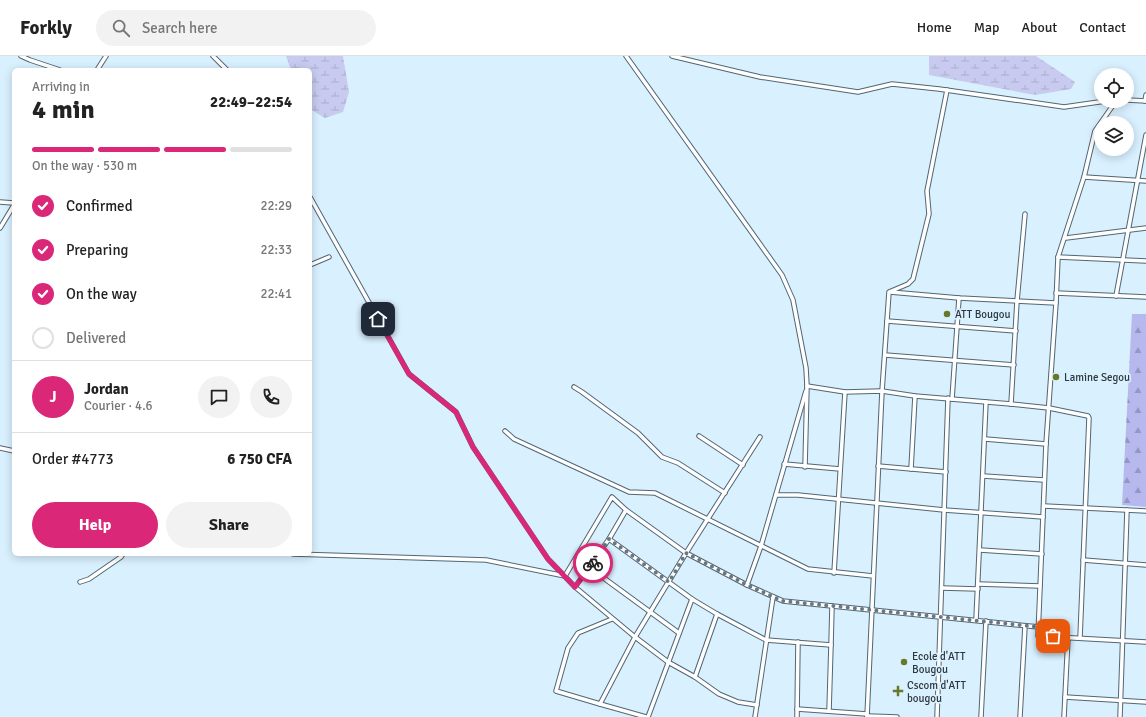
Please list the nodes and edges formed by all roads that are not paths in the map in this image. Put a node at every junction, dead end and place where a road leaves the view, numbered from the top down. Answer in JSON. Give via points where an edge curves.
{"nodes":[{"id":1,"x":22,"y":56,"type":"edge"},
{"id":2,"x":106,"y":56,"type":"edge"},
{"id":3,"x":213,"y":56,"type":"edge"},
{"id":4,"x":626,"y":56,"type":"edge"},
{"id":5,"x":672,"y":56,"type":"edge"},
{"id":6,"x":54,"y":68,"type":"edge"},
{"id":7,"x":98,"y":68,"type":"edge"},
{"id":8,"x":226,"y":68,"type":"edge"},
{"id":9,"x":947,"y":90,"type":"junction"},
{"id":10,"x":1146,"y":95,"type":"edge"},
{"id":11,"x":1134,"y":100,"type":"edge"},
{"id":12,"x":1146,"y":101,"type":"edge"},
{"id":13,"x":1094,"y":103,"type":"edge"},
{"id":14,"x":1111,"y":108,"type":"edge"},
{"id":15,"x":1146,"y":135,"type":"edge"},
{"id":16,"x":1084,"y":177,"type":"junction"},
{"id":17,"x":1138,"y":180,"type":"junction"},
{"id":18,"x":1146,"y":181,"type":"edge"},
{"id":19,"x":312,"y":201,"type":"edge"},
{"id":20,"x":0,"y":202,"type":"edge"},
{"id":21,"x":12,"y":204,"type":"edge"},
{"id":22,"x":12,"y":207,"type":"edge"},
{"id":23,"x":1025,"y":214,"type":"dead end"},
{"id":24,"x":0,"y":228,"type":"edge"},
{"id":25,"x":1146,"y":228,"type":"edge"},
{"id":26,"x":1128,"y":230,"type":"junction"},
{"id":27,"x":1066,"y":238,"type":"junction"},
{"id":28,"x":329,"y":257,"type":"dead end"},
{"id":29,"x":1058,"y":257,"type":"junction"},
{"id":30,"x":1123,"y":260,"type":"junction"},
{"id":31,"x":1146,"y":261,"type":"edge"},
{"id":32,"x":312,"y":264,"type":"edge"},
{"id":33,"x":889,"y":292,"type":"junction"},
{"id":34,"x":1056,"y":293,"type":"junction"},
{"id":35,"x":1116,"y":296,"type":"junction"},
{"id":36,"x":1146,"y":297,"type":"edge"},
{"id":37,"x":959,"y":298,"type":"junction"},
{"id":38,"x":1017,"y":301,"type":"junction"},
{"id":39,"x":1056,"y":303,"type":"junction"},
{"id":40,"x":887,"y":321,"type":"junction"},
{"id":41,"x":957,"y":326,"type":"junction"},
{"id":42,"x":1016,"y":332,"type":"junction"},
{"id":43,"x":885,"y":355,"type":"junction"},
{"id":44,"x":954,"y":362,"type":"junction"},
{"id":45,"x":1014,"y":365,"type":"junction"},
{"id":46,"x":807,"y":386,"type":"junction"},
{"id":47,"x":574,"y":387,"type":"dead end"},
{"id":48,"x":882,"y":391,"type":"junction"},
{"id":49,"x":845,"y":392,"type":"junction"},
{"id":50,"x":915,"y":396,"type":"junction"},
{"id":51,"x":950,"y":398,"type":"junction"},
{"id":52,"x":986,"y":402,"type":"junction"},
{"id":53,"x":1011,"y":404,"type":"junction"},
{"id":54,"x":1049,"y":408,"type":"junction"},
{"id":55,"x":505,"y":431,"type":"dead end"},
{"id":56,"x":699,"y":436,"type":"dead end"},
{"id":57,"x":760,"y":437,"type":"dead end"},
{"id":58,"x":985,"y":439,"type":"junction"},
{"id":59,"x":1046,"y":444,"type":"junction"},
{"id":60,"x":0,"y":448,"type":"edge"},
{"id":61,"x":12,"y":451,"type":"edge"},
{"id":62,"x":784,"y":464,"type":"junction"},
{"id":63,"x":743,"y":465,"type":"junction"},
{"id":64,"x":878,"y":466,"type":"junction"},
{"id":65,"x":805,"y":467,"type":"junction"},
{"id":66,"x":840,"y":469,"type":"junction"},
{"id":67,"x":911,"y":469,"type":"junction"},
{"id":68,"x":946,"y":472,"type":"junction"},
{"id":69,"x":983,"y":476,"type":"junction"},
{"id":70,"x":1044,"y":480,"type":"junction"},
{"id":71,"x":725,"y":493,"type":"junction"},
{"id":72,"x":776,"y":495,"type":"junction"},
{"id":73,"x":839,"y":499,"type":"junction"},
{"id":74,"x":876,"y":503,"type":"junction"},
{"id":75,"x":1044,"y":506,"type":"junction"},
{"id":76,"x":1086,"y":508,"type":"junction"},
{"id":77,"x":626,"y":510,"type":"junction"},
{"id":78,"x":944,"y":510,"type":"junction"},
{"id":79,"x":1128,"y":510,"type":"junction"},
{"id":80,"x":1146,"y":511,"type":"edge"},
{"id":81,"x":981,"y":513,"type":"junction"},
{"id":82,"x":1043,"y":517,"type":"junction"},
{"id":83,"x":708,"y":519,"type":"junction"},
{"id":84,"x":609,"y":539,"type":"junction"},
{"id":85,"x":761,"y":546,"type":"junction"},
{"id":86,"x":980,"y":550,"type":"junction"},
{"id":87,"x":686,"y":553,"type":"junction"},
{"id":88,"x":1042,"y":554,"type":"junction"},
{"id":89,"x":312,"y":555,"type":"edge"},
{"id":90,"x":122,"y":556,"type":"edge"},
{"id":91,"x":1083,"y":560,"type":"junction"},
{"id":92,"x":1126,"y":563,"type":"junction"},
{"id":93,"x":1146,"y":565,"type":"edge"},
{"id":94,"x":590,"y":568,"type":"junction"},
{"id":95,"x":834,"y":573,"type":"junction"},
{"id":96,"x":565,"y":576,"type":"junction"},
{"id":97,"x":873,"y":576,"type":"junction"},
{"id":98,"x":80,"y":582,"type":"dead end"},
{"id":99,"x":669,"y":582,"type":"junction"},
{"id":100,"x":978,"y":584,"type":"junction"},
{"id":101,"x":747,"y":585,"type":"junction"},
{"id":102,"x":1040,"y":586,"type":"junction"},
{"id":103,"x":575,"y":587,"type":"junction"},
{"id":104,"x":942,"y":588,"type":"junction"},
{"id":105,"x":978,"y":590,"type":"junction"},
{"id":106,"x":773,"y":597,"type":"junction"},
{"id":107,"x":692,"y":599,"type":"junction"},
{"id":108,"x":832,"y":606,"type":"junction"},
{"id":109,"x":872,"y":610,"type":"junction"},
{"id":110,"x":650,"y":613,"type":"junction"},
{"id":111,"x":718,"y":614,"type":"junction"},
{"id":112,"x":941,"y":616,"type":"junction"},
{"id":113,"x":612,"y":619,"type":"junction"},
{"id":114,"x":976,"y":620,"type":"junction"},
{"id":115,"x":986,"y":621,"type":"junction"},
{"id":116,"x":1025,"y":626,"type":"junction"},
{"id":117,"x":1039,"y":627,"type":"junction"},
{"id":118,"x":680,"y":633,"type":"junction"},
{"id":119,"x":634,"y":637,"type":"junction"},
{"id":120,"x":1068,"y":637,"type":"junction"},
{"id":121,"x":1080,"y":638,"type":"junction"},
{"id":122,"x":766,"y":640,"type":"junction"},
{"id":123,"x":1123,"y":641,"type":"junction"},
{"id":124,"x":798,"y":642,"type":"junction"},
{"id":125,"x":1146,"y":642,"type":"edge"},
{"id":126,"x":831,"y":645,"type":"junction"},
{"id":127,"x":668,"y":662,"type":"junction"},
{"id":128,"x":695,"y":677,"type":"junction"},
{"id":129,"x":1065,"y":697,"type":"junction"},
{"id":130,"x":1121,"y":700,"type":"junction"},
{"id":131,"x":1146,"y":702,"type":"edge"},
{"id":132,"x":600,"y":704,"type":"junction"},
{"id":133,"x":757,"y":705,"type":"junction"},
{"id":134,"x":797,"y":709,"type":"junction"},
{"id":135,"x":829,"y":711,"type":"junction"},
{"id":136,"x":867,"y":716,"type":"edge"},
{"id":137,"x":647,"y":717,"type":"edge"},
{"id":138,"x":755,"y":717,"type":"edge"},
{"id":139,"x":797,"y":717,"type":"edge"},
{"id":140,"x":897,"y":717,"type":"edge"},
{"id":141,"x":937,"y":717,"type":"edge"},
{"id":142,"x":981,"y":717,"type":"edge"},
{"id":143,"x":1020,"y":717,"type":"edge"},
{"id":144,"x":1064,"y":717,"type":"edge"},
{"id":145,"x":1120,"y":717,"type":"edge"}],
"edges":[{"from":1,"to":6,"type":"street"},
{"from":2,"to":7,"type":"street"},
{"from":3,"to":8,"type":"street"},
{"from":4,"to":46,"type":"street","via":[[782,275],[793,300],[803,348]]},
{"from":5,"to":9,"type":"street","via":[[760,78],[858,92],[892,84]]},
{"from":9,"to":13,"type":"street","via":[[1064,107]]},
{"from":9,"to":33,"type":"street","via":[[926,191],[929,214],[913,279],[908,284]]},
{"from":10,"to":12,"type":"street"},
{"from":11,"to":12,"type":"street"},
{"from":14,"to":16,"type":"street","via":[[1095,130]]},
{"from":15,"to":17,"type":"street"},
{"from":16,"to":17,"type":"street"},
{"from":16,"to":27,"type":"street"},
{"from":17,"to":18,"type":"street"},
{"from":17,"to":26,"type":"street"},
{"from":19,"to":96,"type":"street","via":[[409,374],[456,412],[478,453],[548,559]]},
{"from":20,"to":21,"type":"street"},
{"from":22,"to":24,"type":"street"},
{"from":23,"to":38,"type":"street"},
{"from":25,"to":26,"type":"street"},
{"from":26,"to":27,"type":"street"},
{"from":26,"to":30,"type":"street"},
{"from":27,"to":29,"type":"street"},
{"from":28,"to":32,"type":"street"},
{"from":29,"to":30,"type":"street"},
{"from":29,"to":34,"type":"street"},
{"from":30,"to":31,"type":"street"},
{"from":30,"to":35,"type":"street"},
{"from":33,"to":37,"type":"street"},
{"from":33,"to":40,"type":"street"},
{"from":34,"to":35,"type":"street"},
{"from":34,"to":39,"type":"street"},
{"from":35,"to":36,"type":"street"},
{"from":37,"to":38,"type":"street"},
{"from":37,"to":41,"type":"street"},
{"from":38,"to":39,"type":"street"},
{"from":38,"to":42,"type":"street"},
{"from":39,"to":54,"type":"street"},
{"from":40,"to":41,"type":"street"},
{"from":40,"to":43,"type":"street"},
{"from":41,"to":42,"type":"street"},
{"from":41,"to":44,"type":"street"},
{"from":42,"to":45,"type":"street"},
{"from":43,"to":44,"type":"street"},
{"from":43,"to":48,"type":"street"},
{"from":44,"to":45,"type":"street"},
{"from":44,"to":51,"type":"street"},
{"from":45,"to":53,"type":"street"},
{"from":46,"to":49,"type":"street"},
{"from":46,"to":62,"type":"street"},
{"from":46,"to":65,"type":"street"},
{"from":47,"to":71,"type":"street","via":[[638,433],[662,457],[678,463]]},
{"from":48,"to":49,"type":"street"},
{"from":48,"to":50,"type":"street"},
{"from":48,"to":64,"type":"street"},
{"from":49,"to":66,"type":"street"},
{"from":50,"to":51,"type":"street"},
{"from":50,"to":67,"type":"street"},
{"from":51,"to":52,"type":"street"},
{"from":51,"to":68,"type":"street"},
{"from":52,"to":53,"type":"street"},
{"from":52,"to":58,"type":"street"},
{"from":53,"to":54,"type":"street"},
{"from":54,"to":59,"type":"street"},
{"from":54,"to":76,"type":"street","via":[[1086,415],[1089,418]]},
{"from":55,"to":83,"type":"street","via":[[514,439],[609,484],[629,492],[655,493]]},
{"from":56,"to":63,"type":"street"},
{"from":57,"to":63,"type":"street"},
{"from":58,"to":59,"type":"street"},
{"from":58,"to":69,"type":"street"},
{"from":59,"to":70,"type":"street"},
{"from":60,"to":61,"type":"street"},
{"from":62,"to":65,"type":"street"},
{"from":62,"to":72,"type":"street"},
{"from":63,"to":71,"type":"street"},
{"from":64,"to":67,"type":"street"},
{"from":64,"to":74,"type":"street"},
{"from":65,"to":66,"type":"street"},
{"from":66,"to":73,"type":"street"},
{"from":67,"to":68,"type":"street"},
{"from":68,"to":78,"type":"street"},
{"from":69,"to":70,"type":"street"},
{"from":69,"to":81,"type":"street"},
{"from":70,"to":75,"type":"street"},
{"from":71,"to":83,"type":"street"},
{"from":72,"to":73,"type":"street"},
{"from":72,"to":85,"type":"street"},
{"from":73,"to":74,"type":"street"},
{"from":73,"to":95,"type":"street"},
{"from":74,"to":78,"type":"street"},
{"from":74,"to":97,"type":"street"},
{"from":75,"to":76,"type":"street"},
{"from":75,"to":82,"type":"street"},
{"from":76,"to":79,"type":"street"},
{"from":76,"to":91,"type":"street"},
{"from":77,"to":84,"type":"street"},
{"from":77,"to":87,"type":"street"},
{"from":77,"to":96,"type":"street","via":[[612,497]]},
{"from":78,"to":81,"type":"street"},
{"from":78,"to":104,"type":"street"},
{"from":79,"to":80,"type":"street"},
{"from":79,"to":92,"type":"street"},
{"from":81,"to":82,"type":"street"},
{"from":81,"to":86,"type":"street"},
{"from":82,"to":88,"type":"street"},
{"from":83,"to":85,"type":"street"},
{"from":83,"to":87,"type":"street"},
{"from":84,"to":94,"type":"street"},
{"from":84,"to":99,"type":"street"},
{"from":85,"to":95,"type":"street","via":[[808,569]]},
{"from":85,"to":101,"type":"street"},
{"from":86,"to":88,"type":"street"},
{"from":86,"to":100,"type":"street"},
{"from":87,"to":99,"type":"street"},
{"from":87,"to":101,"type":"street"},
{"from":88,"to":102,"type":"street"},
{"from":89,"to":96,"type":"street","via":[[486,560]]},
{"from":90,"to":98,"type":"street","via":[[89,579]]},
{"from":91,"to":92,"type":"street"},
{"from":91,"to":121,"type":"street"},
{"from":92,"to":93,"type":"street"},
{"from":92,"to":123,"type":"street"},
{"from":94,"to":103,"type":"street"},
{"from":94,"to":110,"type":"street"},
{"from":95,"to":97,"type":"street"},
{"from":96,"to":103,"type":"street"},
{"from":97,"to":109,"type":"street"},
{"from":99,"to":107,"type":"street"},
{"from":99,"to":110,"type":"street"},
{"from":100,"to":102,"type":"street"},
{"from":100,"to":105,"type":"street"},
{"from":101,"to":106,"type":"street"},
{"from":102,"to":117,"type":"street"},
{"from":103,"to":113,"type":"street"},
{"from":104,"to":105,"type":"street"},
{"from":104,"to":112,"type":"street"},
{"from":105,"to":114,"type":"street"},
{"from":106,"to":108,"type":"street","via":[[783,601]]},
{"from":106,"to":122,"type":"street"},
{"from":107,"to":111,"type":"street"},
{"from":107,"to":118,"type":"street"},
{"from":108,"to":109,"type":"street"},
{"from":108,"to":126,"type":"street"},
{"from":109,"to":112,"type":"street"},
{"from":109,"to":136,"type":"street"},
{"from":110,"to":118,"type":"street"},
{"from":110,"to":119,"type":"street"},
{"from":111,"to":122,"type":"street"},
{"from":111,"to":128,"type":"street"},
{"from":112,"to":114,"type":"street"},
{"from":112,"to":141,"type":"street"},
{"from":113,"to":119,"type":"street"},
{"from":113,"to":132,"type":"street","via":[[578,633],[568,648],[556,691]]},
{"from":114,"to":115,"type":"street"},
{"from":115,"to":116,"type":"street"},
{"from":115,"to":142,"type":"street"},
{"from":116,"to":117,"type":"street"},
{"from":116,"to":143,"type":"street"},
{"from":117,"to":120,"type":"street","via":[[1038,636]]},
{"from":118,"to":127,"type":"street"},
{"from":119,"to":127,"type":"street"},
{"from":119,"to":132,"type":"street"},
{"from":120,"to":121,"type":"street"},
{"from":120,"to":129,"type":"street"},
{"from":121,"to":123,"type":"street"},
{"from":122,"to":124,"type":"street"},
{"from":122,"to":133,"type":"street"},
{"from":123,"to":125,"type":"street"},
{"from":123,"to":130,"type":"street"},
{"from":124,"to":126,"type":"street"},
{"from":124,"to":134,"type":"street"},
{"from":126,"to":135,"type":"street"},
{"from":127,"to":128,"type":"street"},
{"from":127,"to":137,"type":"street"},
{"from":128,"to":133,"type":"street","via":[[719,694],[738,702]]},
{"from":129,"to":130,"type":"street"},
{"from":129,"to":144,"type":"street"},
{"from":130,"to":131,"type":"street"},
{"from":130,"to":145,"type":"street"},
{"from":132,"to":137,"type":"street"},
{"from":133,"to":138,"type":"street"},
{"from":134,"to":135,"type":"street"},
{"from":134,"to":139,"type":"street"},
{"from":135,"to":136,"type":"street"},
{"from":136,"to":140,"type":"street"}]}
